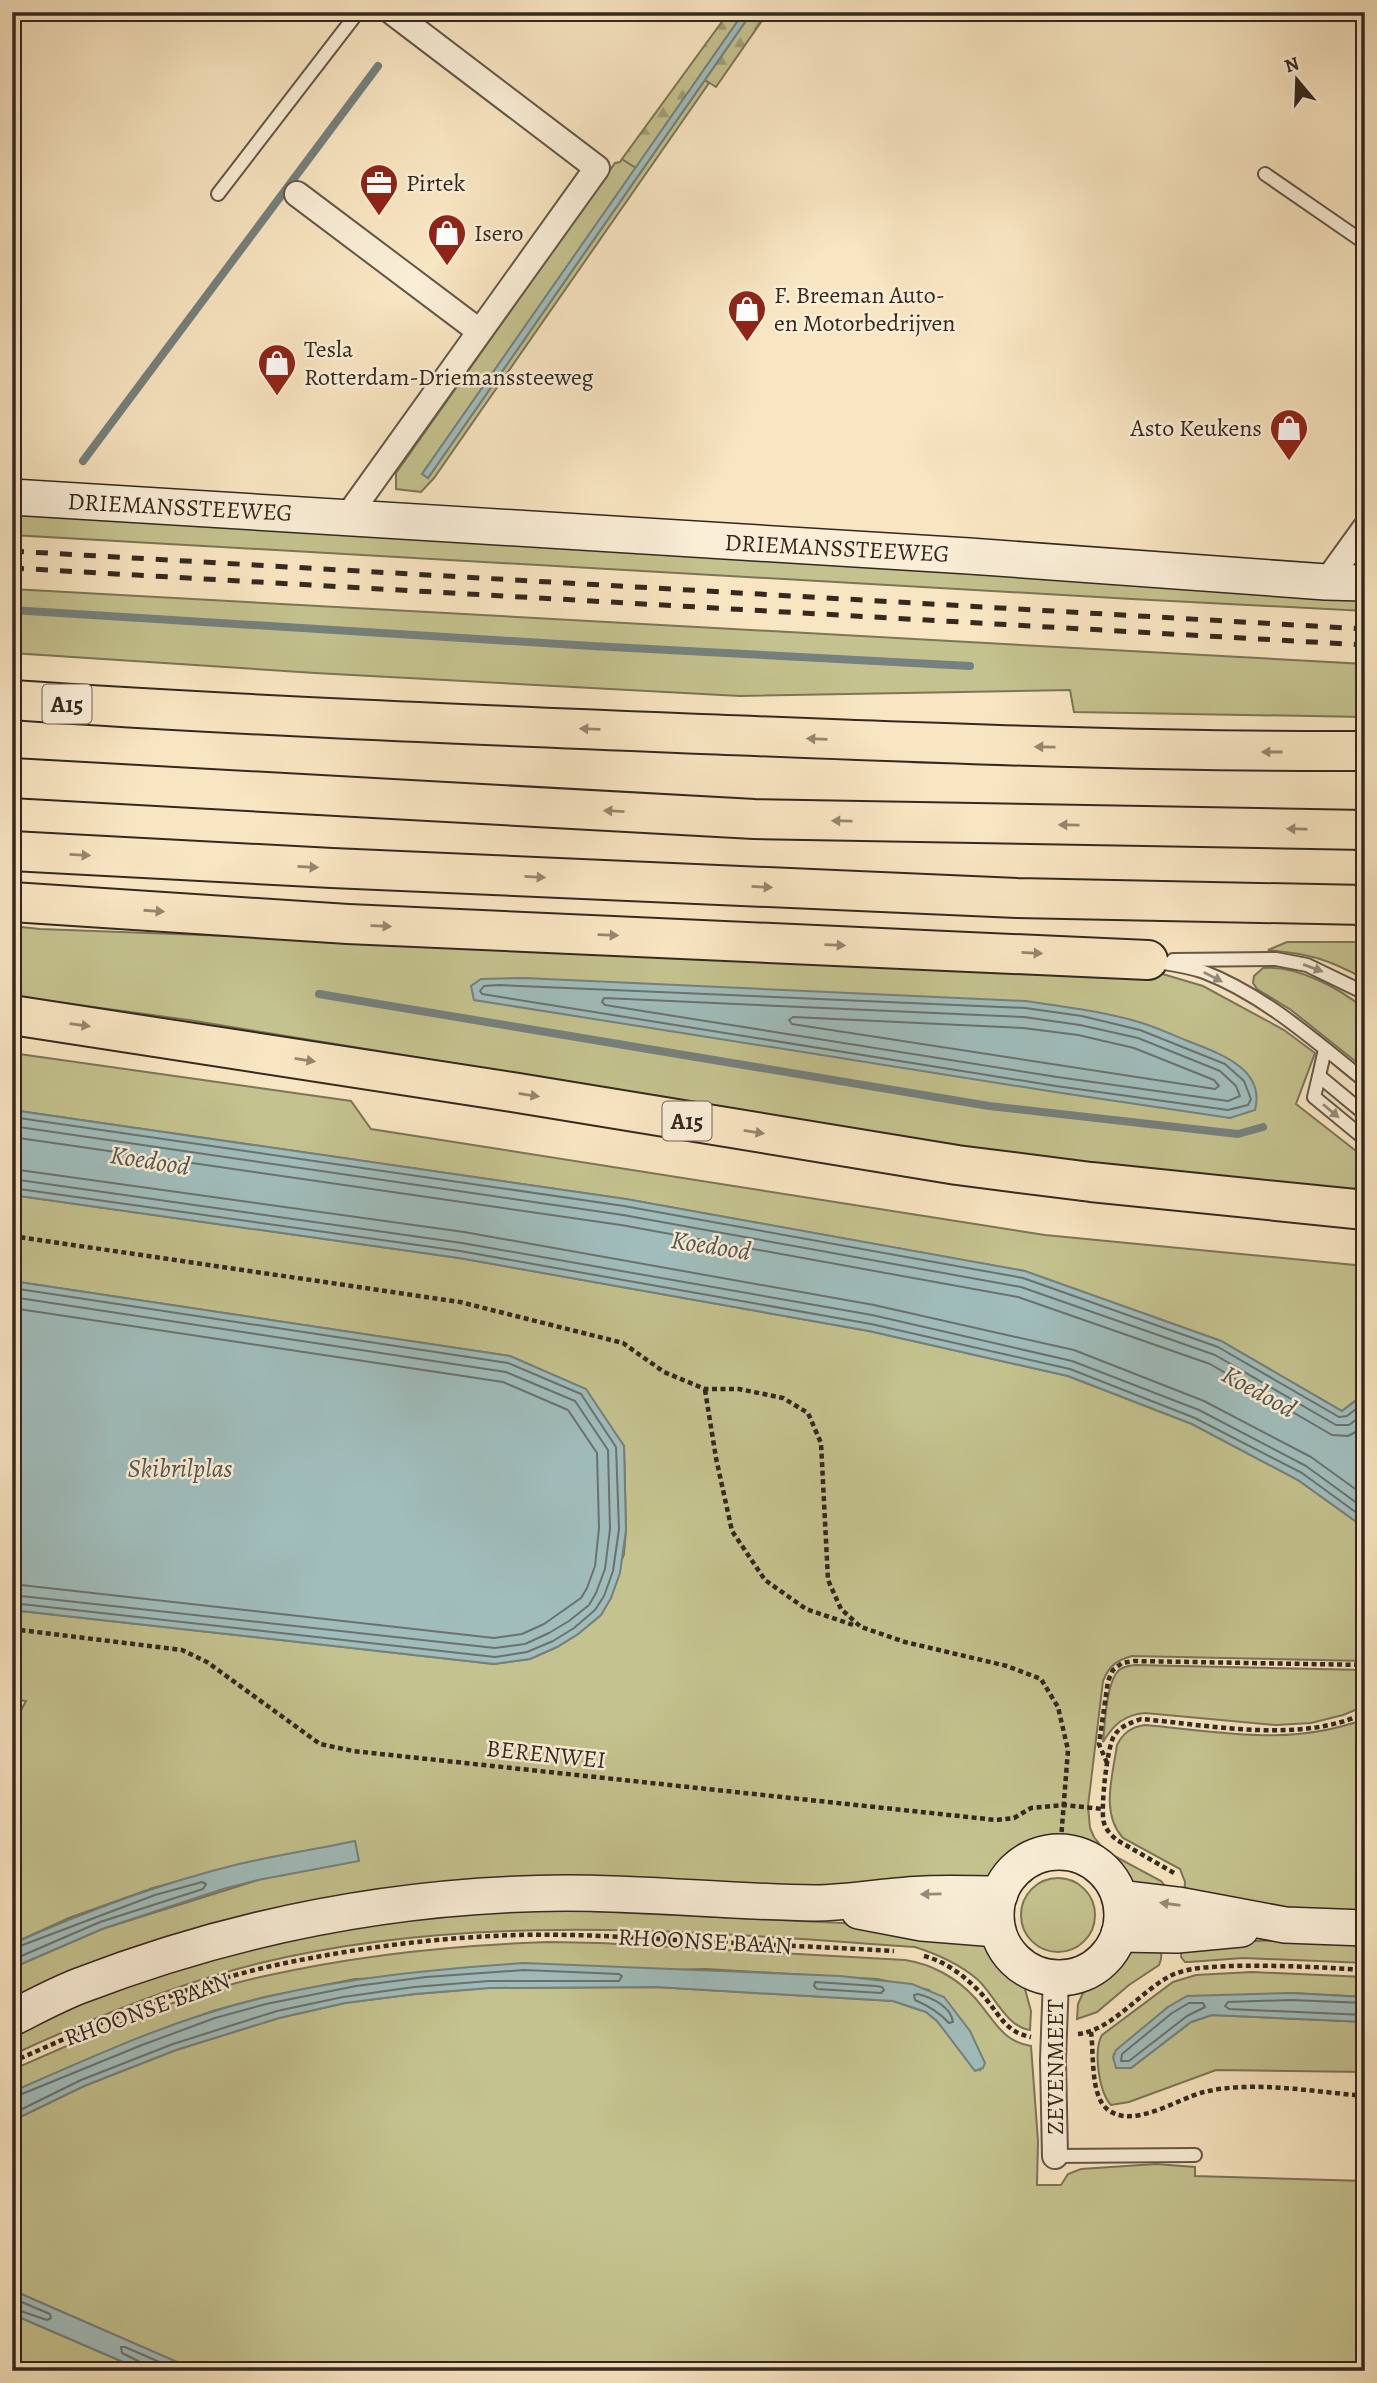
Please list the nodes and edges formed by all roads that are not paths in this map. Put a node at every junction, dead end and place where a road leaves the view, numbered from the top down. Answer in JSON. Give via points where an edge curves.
{"nodes":[{"id":1,"x":358,"y":12,"type":"edge"},
{"id":2,"x":392,"y":12,"type":"edge"},
{"id":3,"x":1265,"y":174,"type":"dead end"},
{"id":4,"x":218,"y":194,"type":"dead end"},
{"id":5,"x":297,"y":194,"type":"dead end"},
{"id":6,"x":1365,"y":243,"type":"edge"},
{"id":7,"x":479,"y":331,"type":"junction"},
{"id":8,"x":12,"y":497,"type":"edge"},
{"id":9,"x":347,"y":517,"type":"junction"},
{"id":10,"x":1365,"y":527,"type":"edge"},
{"id":11,"x":1326,"y":582,"type":"junction"},
{"id":12,"x":1365,"y":583,"type":"edge"},
{"id":13,"x":12,"y":700,"type":"edge"},
{"id":14,"x":1365,"y":751,"type":"edge"},
{"id":15,"x":12,"y":779,"type":"edge"},
{"id":16,"x":1365,"y":830,"type":"edge"},
{"id":17,"x":12,"y":851,"type":"edge"},
{"id":18,"x":12,"y":902,"type":"edge"},
{"id":19,"x":1365,"y":905,"type":"edge"},
{"id":20,"x":1148,"y":960,"type":"junction"},
{"id":21,"x":1364,"y":993,"type":"edge"},
{"id":22,"x":12,"y":1015,"type":"edge"},
{"id":23,"x":1325,"y":1049,"type":"junction"},
{"id":24,"x":1319,"y":1076,"type":"junction"},
{"id":25,"x":1365,"y":1081,"type":"edge"},
{"id":26,"x":1365,"y":1114,"type":"edge"},
{"id":27,"x":1365,"y":1139,"type":"edge"},
{"id":28,"x":1365,"y":1210,"type":"edge"},
{"id":29,"x":1000,"y":1894,"type":"junction"},
{"id":30,"x":1119,"y":1898,"type":"junction"},
{"id":31,"x":817,"y":1903,"type":"junction"},
{"id":32,"x":1285,"y":1925,"type":"junction"},
{"id":33,"x":1365,"y":1928,"type":"edge"},
{"id":34,"x":997,"y":1929,"type":"junction"},
{"id":35,"x":1119,"y":1934,"type":"junction"},
{"id":36,"x":1056,"y":1978,"type":"junction"},
{"id":37,"x":12,"y":2018,"type":"edge"},
{"id":38,"x":1195,"y":2155,"type":"dead end"},
{"id":39,"x":1055,"y":2156,"type":"joint"}],
"edges":[{"from":1,"to":4,"type":"lane"},
{"from":2,"to":7,"type":"street","via":[[597,168]]},
{"from":3,"to":6,"type":"lane"},
{"from":5,"to":7,"type":"street"},
{"from":7,"to":9,"type":"street"},
{"from":8,"to":9,"type":"main road","name":"DRIEMANSSTEEWEG"},
{"from":9,"to":11,"type":"main road","name":"DRIEMANSSTEEWEG"},
{"from":10,"to":11,"type":"street"},
{"from":11,"to":12,"type":"main road","name":"DRIEMANSSTEEWEG"},
{"from":14,"to":13,"type":"highway","number":"A15","one_way":true,"via":[[1012,747]]},
{"from":16,"to":15,"type":"highway","one_way":true,"via":[[754,819]]},
{"from":17,"to":19,"type":"highway","one_way":true,"via":[[1003,898]]},
{"from":18,"to":20,"type":"highway","one_way":true,"via":[[348,924]]},
{"from":20,"to":21,"type":"lane","one_way":true,"via":[[1276,959],[1307,965]]},
{"from":20,"to":23,"type":"lane","one_way":true,"via":[[1203,971],[1250,995]]},
{"from":22,"to":28,"type":"highway","number":"A15","one_way":true,"via":[[957,1165]]},
{"from":23,"to":24,"type":"lane"},
{"from":23,"to":25,"type":"lane"},
{"from":24,"to":26,"type":"lane"},
{"from":24,"to":27,"type":"lane","one_way":true,"via":[[1314,1097]]},
{"from":29,"to":30,"type":"main road","via":[[1023,1863],[1060,1852],[1097,1865]]},
{"from":29,"to":31,"type":"main road","name":"RHOONSE BAAN","one_way":true,"via":[[925,1894]]},
{"from":29,"to":34,"type":"main road"},
{"from":32,"to":30,"type":"main road","one_way":true},
{"from":30,"to":35,"type":"main road"},
{"from":31,"to":34,"type":"main road","name":"RHOONSE BAAN","via":[[922,1923]]},
{"from":31,"to":37,"type":"main road","name":"RHOONSE BAAN","via":[[568,1894],[405,1902],[260,1928],[187,1948],[77,1987]]},
{"from":32,"to":33,"type":"main road"},
{"from":32,"to":35,"type":"main road","via":[[1177,1935]]},
{"from":34,"to":36,"type":"main road","via":[[1018,1963]]},
{"from":35,"to":36,"type":"main road","via":[[1095,1967]]},
{"from":36,"to":39,"type":"street","name":"ZEVENMEET"},
{"from":38,"to":39,"type":"lane"}]}
